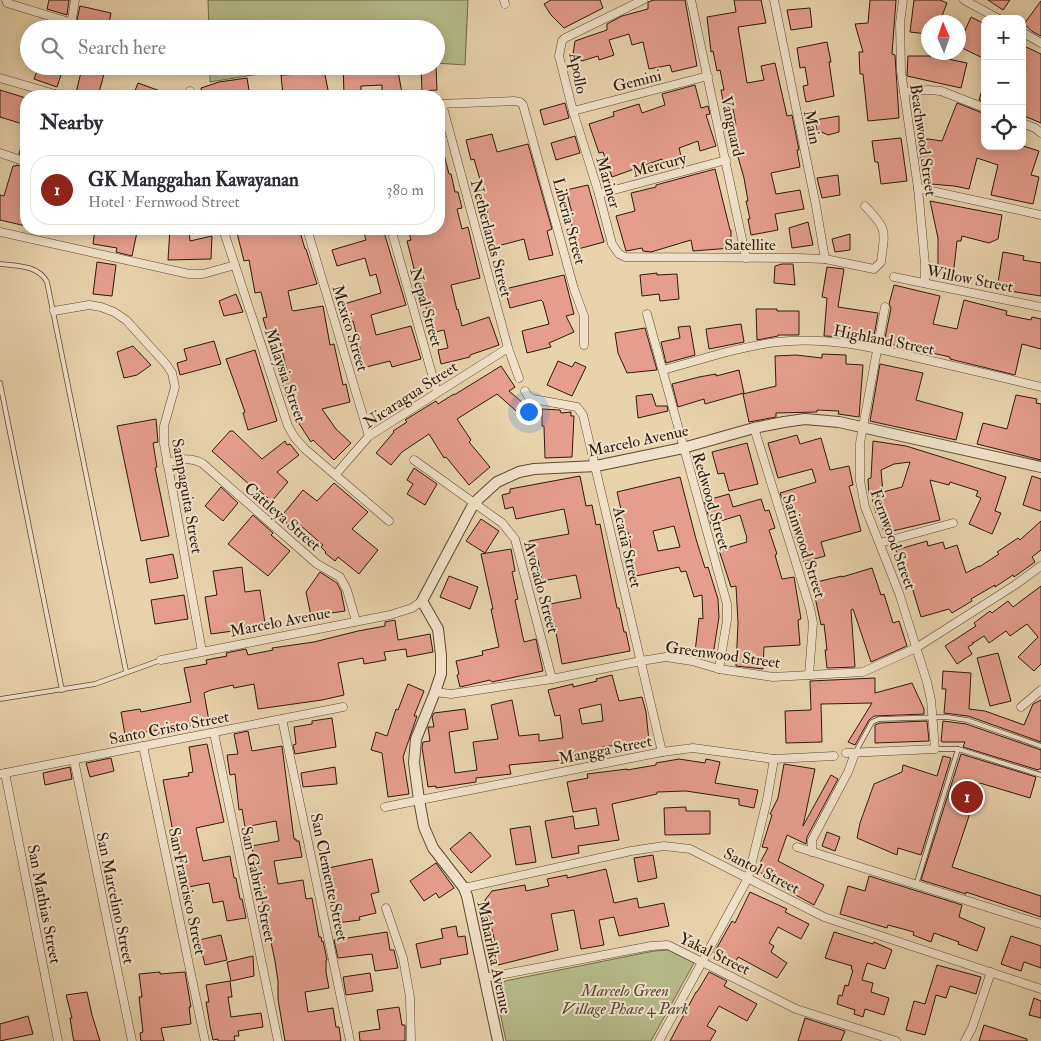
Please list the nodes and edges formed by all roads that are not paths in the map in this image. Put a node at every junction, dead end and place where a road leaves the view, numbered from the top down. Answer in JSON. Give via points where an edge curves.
{"nodes":[{"id":1,"x":6,"y":0,"type":"edge"},
{"id":2,"x":75,"y":0,"type":"edge"},
{"id":3,"x":643,"y":0,"type":"edge"},
{"id":4,"x":691,"y":0,"type":"edge"},
{"id":5,"x":774,"y":0,"type":"edge"},
{"id":6,"x":903,"y":0,"type":"edge"},
{"id":7,"x":964,"y":0,"type":"edge"},
{"id":8,"x":992,"y":15,"type":"edge"},
{"id":9,"x":62,"y":20,"type":"edge"},
{"id":10,"x":71,"y":20,"type":"edge"},
{"id":11,"x":1026,"y":34,"type":"edge"},
{"id":12,"x":1041,"y":43,"type":"edge"},
{"id":13,"x":708,"y":76,"type":"junction"},
{"id":14,"x":0,"y":78,"type":"edge"},
{"id":15,"x":41,"y":90,"type":"edge"},
{"id":16,"x":904,"y":92,"type":"junction"},
{"id":17,"x":445,"y":104,"type":"edge"},
{"id":18,"x":981,"y":106,"type":"edge"},
{"id":19,"x":573,"y":111,"type":"junction"},
{"id":20,"x":445,"y":122,"type":"edge"},
{"id":21,"x":1026,"y":125,"type":"edge"},
{"id":22,"x":1041,"y":133,"type":"edge"},
{"id":23,"x":0,"y":153,"type":"edge"},
{"id":24,"x":20,"y":160,"type":"edge"},
{"id":25,"x":726,"y":160,"type":"junction"},
{"id":26,"x":918,"y":188,"type":"junction"},
{"id":27,"x":599,"y":194,"type":"junction"},
{"id":28,"x":865,"y":206,"type":"dead end"},
{"id":29,"x":1041,"y":215,"type":"edge"},
{"id":30,"x":0,"y":232,"type":"edge"},
{"id":31,"x":225,"y":235,"type":"edge"},
{"id":32,"x":309,"y":235,"type":"edge"},
{"id":33,"x":394,"y":235,"type":"edge"},
{"id":34,"x":625,"y":257,"type":"joint"},
{"id":35,"x":746,"y":258,"type":"junction"},
{"id":36,"x":825,"y":259,"type":"junction"},
{"id":37,"x":0,"y":264,"type":"edge"},
{"id":38,"x":235,"y":265,"type":"junction"},
{"id":39,"x":894,"y":277,"type":"dead end"},
{"id":40,"x":925,"y":283,"type":"junction"},
{"id":41,"x":885,"y":307,"type":"dead end"},
{"id":42,"x":1041,"y":307,"type":"edge"},
{"id":43,"x":54,"y":311,"type":"junction"},
{"id":44,"x":646,"y":314,"type":"dead end"},
{"id":45,"x":584,"y":345,"type":"dead end"},
{"id":46,"x":508,"y":348,"type":"junction"},
{"id":47,"x":878,"y":349,"type":"junction"},
{"id":48,"x":663,"y":370,"type":"junction"},
{"id":49,"x":519,"y":378,"type":"dead end"},
{"id":50,"x":0,"y":383,"type":"edge"},
{"id":51,"x":1041,"y":387,"type":"edge"},
{"id":52,"x":525,"y":390,"type":"dead end"},
{"id":53,"x":437,"y":392,"type":"junction"},
{"id":54,"x":863,"y":427,"type":"junction"},
{"id":55,"x":754,"y":428,"type":"junction"},
{"id":56,"x":369,"y":436,"type":"junction"},
{"id":57,"x":682,"y":448,"type":"junction"},
{"id":58,"x":414,"y":460,"type":"dead end"},
{"id":59,"x":167,"y":463,"type":"junction"},
{"id":60,"x":596,"y":466,"type":"junction"},
{"id":61,"x":1041,"y":467,"type":"edge"},
{"id":62,"x":336,"y":474,"type":"junction"},
{"id":63,"x":474,"y":502,"type":"junction"},
{"id":64,"x":390,"y":521,"type":"dead end"},
{"id":65,"x":953,"y":523,"type":"dead end"},
{"id":66,"x":880,"y":543,"type":"junction"},
{"id":67,"x":1041,"y":566,"type":"edge"},
{"id":68,"x":422,"y":602,"type":"junction"},
{"id":69,"x":356,"y":621,"type":"junction"},
{"id":70,"x":916,"y":648,"type":"junction"},
{"id":71,"x":202,"y":651,"type":"junction"},
{"id":72,"x":161,"y":660,"type":"joint"},
{"id":73,"x":641,"y":661,"type":"junction"},
{"id":74,"x":719,"y":669,"type":"junction"},
{"id":75,"x":126,"y":671,"type":"junction"},
{"id":76,"x":809,"y":674,"type":"junction"},
{"id":77,"x":552,"y":679,"type":"junction"},
{"id":78,"x":62,"y":690,"type":"junction"},
{"id":79,"x":1041,"y":690,"type":"edge"},
{"id":80,"x":435,"y":692,"type":"junction"},
{"id":81,"x":0,"y":699,"type":"edge"},
{"id":82,"x":343,"y":707,"type":"dead end"},
{"id":83,"x":1021,"y":707,"type":"dead end"},
{"id":84,"x":932,"y":717,"type":"junction"},
{"id":85,"x":282,"y":719,"type":"junction"},
{"id":86,"x":214,"y":733,"type":"junction"},
{"id":87,"x":143,"y":746,"type":"junction"},
{"id":88,"x":1041,"y":746,"type":"edge"},
{"id":89,"x":935,"y":749,"type":"junction"},
{"id":90,"x":958,"y":750,"type":"junction"},
{"id":91,"x":662,"y":752,"type":"junction"},
{"id":92,"x":846,"y":753,"type":"dead end"},
{"id":93,"x":856,"y":753,"type":"junction"},
{"id":94,"x":834,"y":756,"type":"dead end"},
{"id":95,"x":774,"y":759,"type":"junction"},
{"id":96,"x":74,"y":760,"type":"junction"},
{"id":97,"x":2,"y":774,"type":"edge"},
{"id":98,"x":1041,"y":775,"type":"edge"},
{"id":99,"x":419,"y":800,"type":"junction"},
{"id":100,"x":384,"y":807,"type":"dead end"},
{"id":101,"x":797,"y":847,"type":"dead end"},
{"id":102,"x":812,"y":852,"type":"junction"},
{"id":103,"x":748,"y":878,"type":"junction"},
{"id":104,"x":916,"y":885,"type":"junction"},
{"id":105,"x":464,"y":888,"type":"junction"},
{"id":106,"x":386,"y":908,"type":"dead end"},
{"id":107,"x":1041,"y":924,"type":"edge"},
{"id":108,"x":703,"y":961,"type":"junction"},
{"id":109,"x":991,"y":972,"type":"junction"},
{"id":110,"x":484,"y":978,"type":"junction"},
{"id":111,"x":1041,"y":989,"type":"edge"},
{"id":112,"x":58,"y":1041,"type":"edge"},
{"id":113,"x":132,"y":1041,"type":"edge"},
{"id":114,"x":206,"y":1041,"type":"edge"},
{"id":115,"x":278,"y":1041,"type":"edge"},
{"id":116,"x":350,"y":1041,"type":"edge"},
{"id":117,"x":411,"y":1041,"type":"edge"},
{"id":118,"x":498,"y":1041,"type":"edge"},
{"id":119,"x":659,"y":1041,"type":"edge"},
{"id":120,"x":896,"y":1041,"type":"edge"},
{"id":121,"x":965,"y":1041,"type":"edge"}],
"edges":[{"from":1,"to":9,"type":"street","via":[[7,4]]},
{"from":2,"to":10,"type":"street"},
{"from":3,"to":19,"type":"street","name":"Apollo","via":[[562,41],[559,56]]},
{"from":4,"to":13,"type":"street","name":"Vanguard"},
{"from":5,"to":36,"type":"street","name":"Main"},
{"from":6,"to":16,"type":"street","name":"Beachwood Street","via":[[900,71]]},
{"from":7,"to":8,"type":"street"},
{"from":11,"to":12,"type":"street"},
{"from":13,"to":19,"type":"street","name":"Gemini"},
{"from":13,"to":25,"type":"street","name":"Vanguard"},
{"from":14,"to":15,"type":"street"},
{"from":16,"to":18,"type":"street","via":[[941,91]]},
{"from":16,"to":26,"type":"street","name":"Beachwood Street"},
{"from":17,"to":45,"type":"street","name":"Liberia Street","via":[[514,101],[523,105],[584,316]]},
{"from":19,"to":27,"type":"street","name":"Mariner"},
{"from":20,"to":46,"type":"street","name":"Netherlands Street"},
{"from":21,"to":22,"type":"street"},
{"from":23,"to":24,"type":"street"},
{"from":25,"to":27,"type":"street","name":"Mercury"},
{"from":25,"to":35,"type":"street","name":"Vanguard"},
{"from":26,"to":29,"type":"street"},
{"from":26,"to":40,"type":"street","name":"Beachwood Street"},
{"from":27,"to":34,"type":"street","name":"Mariner","via":[[612,244]]},
{"from":28,"to":36,"type":"street","name":"Satellite","via":[[881,223],[883,230],[879,266],[874,269]]},
{"from":30,"to":38,"type":"street","via":[[189,274],[203,274]]},
{"from":31,"to":38,"type":"street","name":"Malaysia Street"},
{"from":32,"to":56,"type":"street","name":"Mexico Street"},
{"from":33,"to":53,"type":"street","name":"Nepal Street"},
{"from":34,"to":35,"type":"street","name":"Satellite"},
{"from":35,"to":36,"type":"street","name":"Satellite"},
{"from":37,"to":43,"type":"lane","via":[[36,270],[44,276]]},
{"from":38,"to":62,"type":"street","name":"Malaysia Street","via":[[288,426],[305,449]]},
{"from":39,"to":40,"type":"street","name":"Willow Street"},
{"from":40,"to":42,"type":"street","name":"Willow Street"},
{"from":41,"to":47,"type":"street","name":"Fernwood Street"},
{"from":43,"to":59,"type":"street","name":"Sampaguita Street","via":[[89,305],[114,312],[126,320],[166,364],[175,387],[164,426]]},
{"from":43,"to":75,"type":"lane"},
{"from":44,"to":48,"type":"street","name":"Redwood Street"},
{"from":46,"to":49,"type":"street","name":"Netherlands Street"},
{"from":46,"to":53,"type":"street","name":"Nicaragua Street"},
{"from":47,"to":48,"type":"street","name":"Highland Street","via":[[848,343],[778,342]]},
{"from":47,"to":51,"type":"street","name":"Highland Street"},
{"from":47,"to":54,"type":"street","name":"Fernwood Street"},
{"from":48,"to":57,"type":"street","name":"Redwood Street"},
{"from":50,"to":78,"type":"lane"},
{"from":52,"to":60,"type":"street","name":"Acacia Street","via":[[533,399],[572,404],[581,411]]},
{"from":53,"to":56,"type":"street","name":"Nicaragua Street"},
{"from":54,"to":55,"type":"street","name":"Marcelo Avenue","via":[[806,419]]},
{"from":54,"to":61,"type":"street","name":"Marcelo Avenue"},
{"from":54,"to":66,"type":"street","name":"Fernwood Street","via":[[860,481],[865,507]]},
{"from":55,"to":57,"type":"street","name":"Marcelo Avenue"},
{"from":55,"to":76,"type":"street","name":"Satinwood Street","via":[[810,608],[813,623]]},
{"from":56,"to":62,"type":"street","name":"Nicaragua Street"},
{"from":57,"to":60,"type":"street","name":"Marcelo Avenue"},
{"from":57,"to":74,"type":"street","name":"Redwood Street","via":[[727,604]]},
{"from":58,"to":63,"type":"street","name":"Avocado Street"},
{"from":59,"to":69,"type":"street","name":"Cattleya Street","via":[[184,458],[202,463],[317,564],[340,578]]},
{"from":59,"to":71,"type":"street","name":"Sampaguita Street"},
{"from":60,"to":63,"type":"street","name":"Marcelo Avenue","via":[[519,472],[497,482]]},
{"from":60,"to":73,"type":"street","name":"Acacia Street"},
{"from":62,"to":64,"type":"street","name":"Malaysia Street"},
{"from":63,"to":68,"type":"street","name":"Marcelo Avenue"},
{"from":63,"to":77,"type":"street","name":"Avocado Street","via":[[502,522],[515,539]]},
{"from":65,"to":66,"type":"street"},
{"from":66,"to":70,"type":"street","name":"Fernwood Street"},
{"from":67,"to":70,"type":"street","name":"Greenwood Street"},
{"from":68,"to":69,"type":"street","name":"Marcelo Avenue","via":[[412,608]]},
{"from":68,"to":80,"type":"street","name":"Maharlika Avenue","via":[[438,630],[441,674]]},
{"from":69,"to":71,"type":"street","name":"Marcelo Avenue"},
{"from":70,"to":76,"type":"street","name":"Greenwood Street","via":[[862,672]]},
{"from":70,"to":84,"type":"street","name":"Fernwood Street","via":[[927,682]]},
{"from":71,"to":72,"type":"street","name":"Marcelo Avenue"},
{"from":72,"to":75,"type":"lane"},
{"from":73,"to":74,"type":"street","name":"Greenwood Street","via":[[666,657]]},
{"from":73,"to":77,"type":"street","name":"Greenwood Street"},
{"from":73,"to":91,"type":"street","name":"Acacia Street"},
{"from":74,"to":76,"type":"street","name":"Greenwood Street","via":[[773,676]]},
{"from":75,"to":78,"type":"lane","via":[[95,684]]},
{"from":77,"to":80,"type":"street","name":"Greenwood Street","via":[[451,694]]},
{"from":78,"to":81,"type":"lane"},
{"from":79,"to":83,"type":"street"},
{"from":80,"to":99,"type":"street","name":"Maharlika Avenue","via":[[416,739],[414,763]]},
{"from":82,"to":85,"type":"street","name":"Santo Cristo Street"},
{"from":84,"to":88,"type":"lane","via":[[967,720]]},
{"from":84,"to":89,"type":"street","name":"Fernwood Street"},
{"from":84,"to":93,"type":"lane","via":[[876,719]]},
{"from":85,"to":86,"type":"street","name":"Santo Cristo Street"},
{"from":85,"to":116,"type":"street","name":"San Clemente Street"},
{"from":86,"to":87,"type":"street","name":"Santo Cristo Street"},
{"from":86,"to":115,"type":"street","name":"San Gabriel Street"},
{"from":87,"to":96,"type":"street","name":"Santo Cristo Street"},
{"from":87,"to":114,"type":"street","name":"San Francisco Street"},
{"from":89,"to":90,"type":"lane"},
{"from":89,"to":93,"type":"street"},
{"from":90,"to":98,"type":"lane"},
{"from":90,"to":104,"type":"lane"},
{"from":91,"to":95,"type":"street","name":"Mangga Street","via":[[700,748]]},
{"from":91,"to":99,"type":"street","name":"Mangga Street"},
{"from":92,"to":93,"type":"street"},
{"from":93,"to":102,"type":"street","via":[[812,840]]},
{"from":94,"to":95,"type":"street","name":"Mangga Street"},
{"from":95,"to":103,"type":"street"},
{"from":96,"to":97,"type":"street","name":"Santo Cristo Street"},
{"from":96,"to":113,"type":"street","name":"San Marcelino Street"},
{"from":97,"to":112,"type":"street","name":"San Mathias Street"},
{"from":99,"to":100,"type":"street","name":"Mangga Street"},
{"from":99,"to":105,"type":"street","name":"Maharlika Avenue","via":[[424,827],[433,848]]},
{"from":101,"to":102,"type":"street"},
{"from":102,"to":104,"type":"street"},
{"from":103,"to":105,"type":"street","name":"Santol Street","via":[[690,849],[664,846]]},
{"from":103,"to":108,"type":"street"},
{"from":103,"to":109,"type":"street","name":"Santol Street","via":[[824,918]]},
{"from":104,"to":107,"type":"street"},
{"from":105,"to":110,"type":"street","name":"Maharlika Avenue"},
{"from":106,"to":117,"type":"street","via":[[403,958],[410,997]]},
{"from":108,"to":110,"type":"street","name":"Yakal Street","via":[[668,944]]},
{"from":108,"to":119,"type":"street"},
{"from":108,"to":120,"type":"street","name":"Yakal Street","via":[[796,1009]]},
{"from":109,"to":111,"type":"street","name":"Santol Street"},
{"from":109,"to":121,"type":"street"},
{"from":110,"to":118,"type":"street","name":"Maharlika Avenue"}]}
